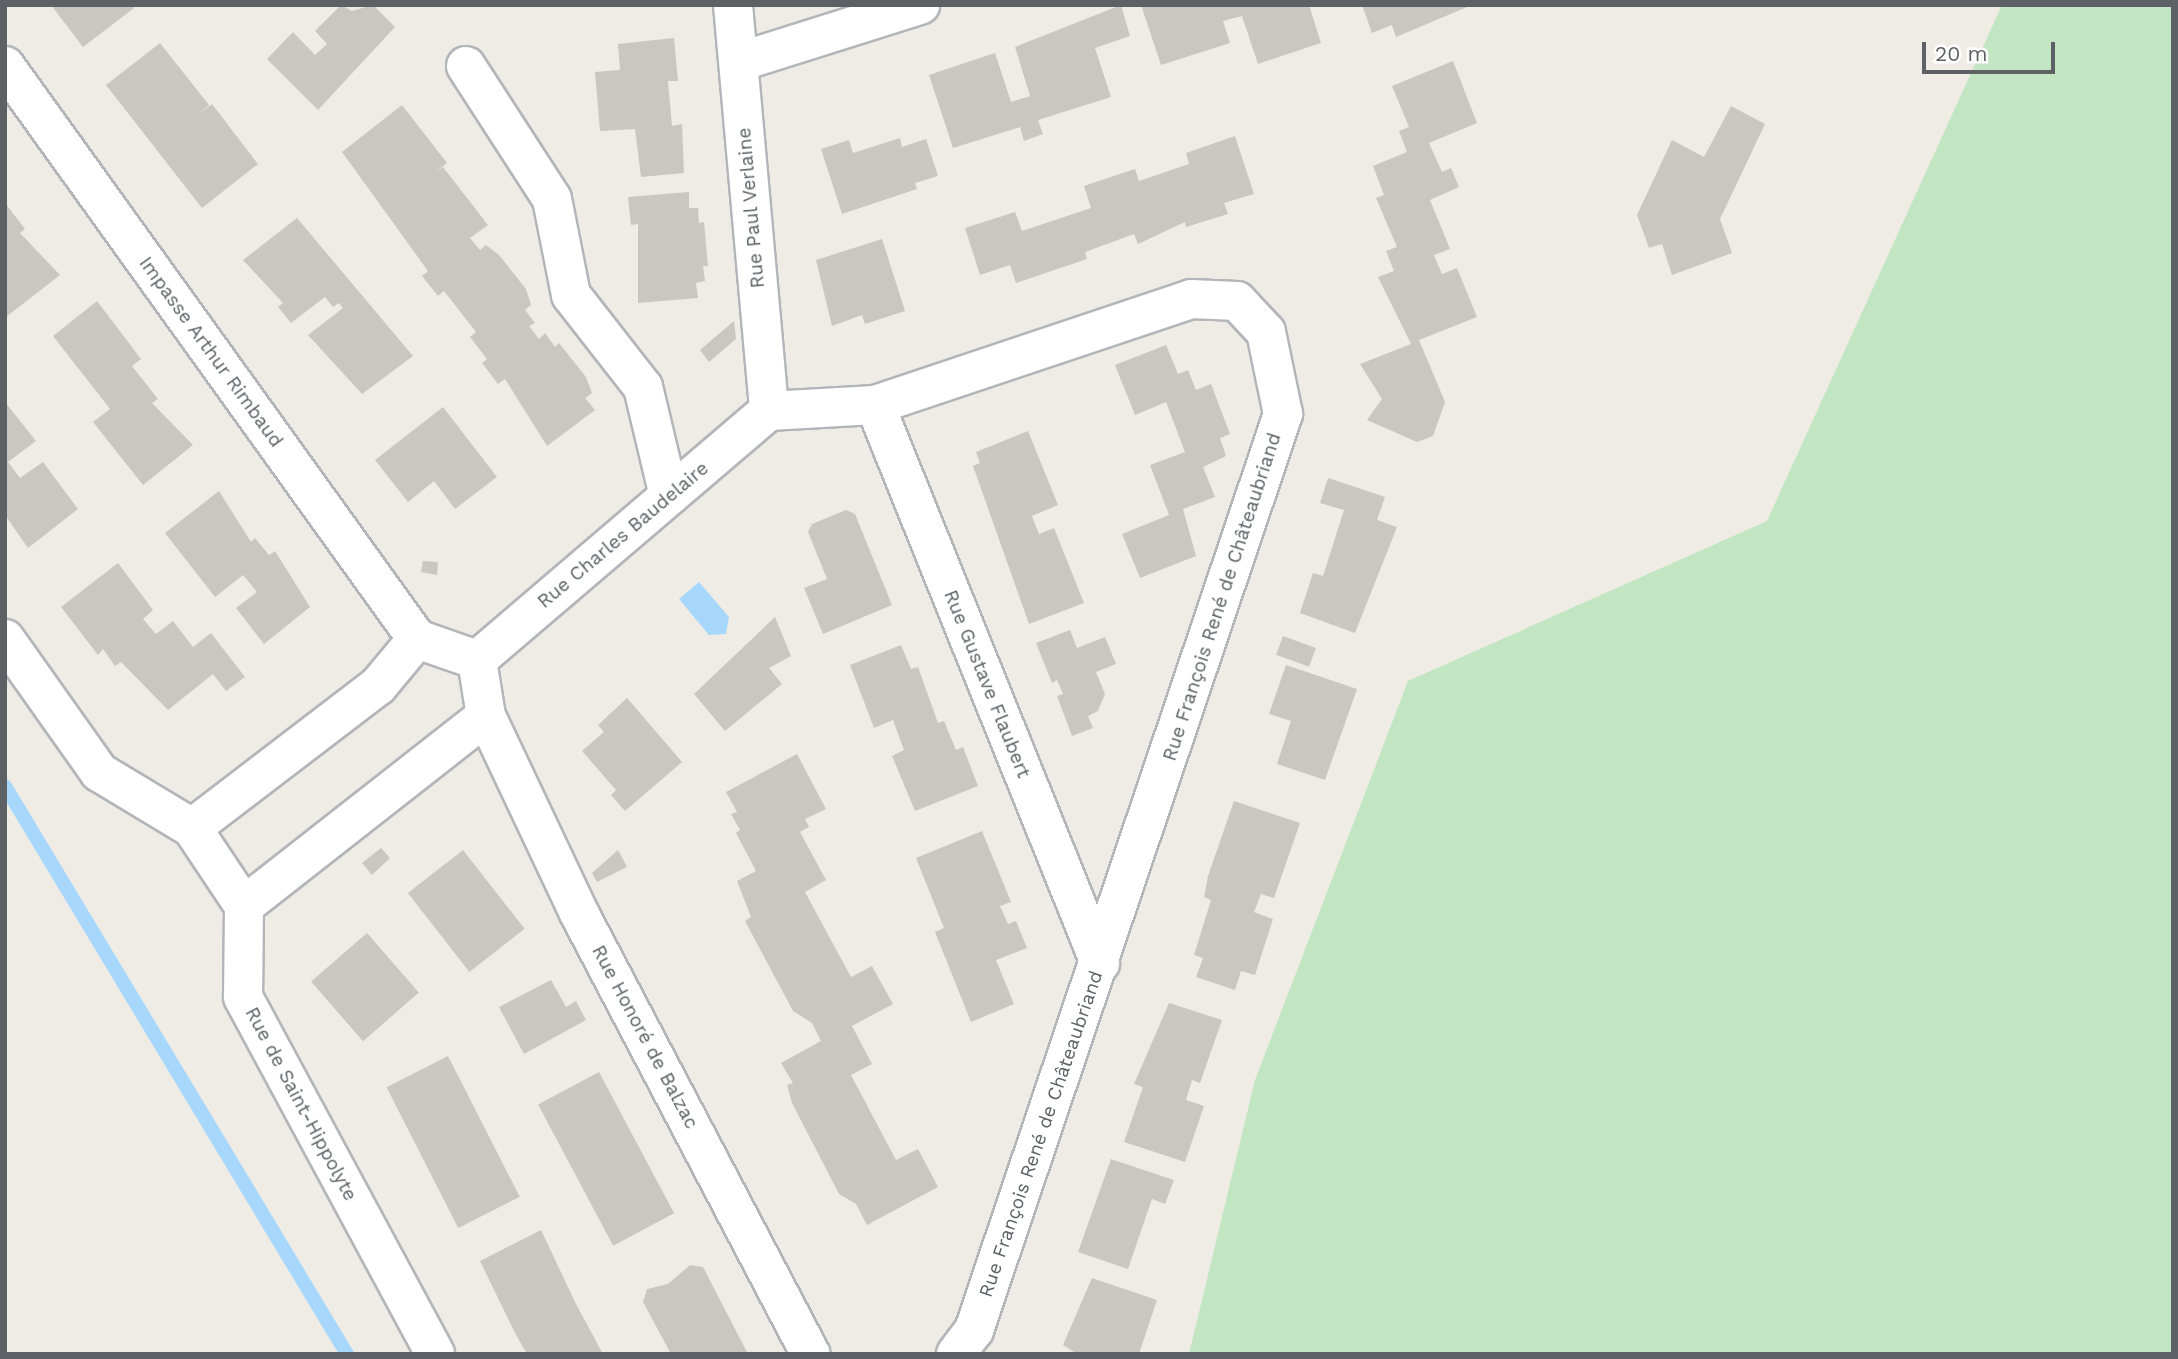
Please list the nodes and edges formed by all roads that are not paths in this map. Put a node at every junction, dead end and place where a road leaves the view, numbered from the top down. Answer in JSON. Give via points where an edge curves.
{"nodes":[{"id":1,"x":733,"y":5,"type":"edge"},
{"id":2,"x":920,"y":5,"type":"edge"},
{"id":3,"x":738,"y":62,"type":"junction"},
{"id":4,"x":5,"y":66,"type":"edge"},
{"id":5,"x":466,"y":66,"type":"dead end"},
{"id":6,"x":874,"y":405,"type":"junction"},
{"id":7,"x":769,"y":411,"type":"junction"},
{"id":8,"x":669,"y":496,"type":"junction"},
{"id":9,"x":5,"y":639,"type":"edge"},
{"id":10,"x":417,"y":639,"type":"junction"},
{"id":11,"x":477,"y":660,"type":"junction"},
{"id":12,"x":486,"y":716,"type":"junction"},
{"id":13,"x":192,"y":828,"type":"junction"},
{"id":14,"x":244,"y":906,"type":"junction"},
{"id":15,"x":1100,"y":963,"type":"junction"},
{"id":16,"x":435,"y":1354,"type":"edge"},
{"id":17,"x":811,"y":1354,"type":"edge"},
{"id":18,"x":956,"y":1354,"type":"edge"}],
"edges":[{"from":1,"to":3,"type":"street","name":"Rue Paul Verlaine"},
{"from":2,"to":3,"type":"street"},
{"from":3,"to":7,"type":"street","name":"Rue Paul Verlaine"},
{"from":4,"to":10,"type":"street","name":"Impasse Arthur Rimbaud"},
{"from":5,"to":8,"type":"street","via":[[552,199],[572,295],[643,387]]},
{"from":6,"to":7,"type":"street","name":"Rue François René de Châteaubriand"},
{"from":6,"to":15,"type":"street","name":"Rue Gustave Flaubert"},
{"from":6,"to":15,"type":"street","name":"Rue François René de Châteaubriand","via":[[1191,299],[1237,301],[1265,332],[1283,414]]},
{"from":7,"to":8,"type":"street","name":"Rue Charles Baudelaire"},
{"from":8,"to":11,"type":"street","name":"Rue Charles Baudelaire"},
{"from":9,"to":13,"type":"street","via":[[99,772]]},
{"from":10,"to":11,"type":"street"},
{"from":10,"to":13,"type":"street","via":[[378,686]]},
{"from":11,"to":12,"type":"street"},
{"from":12,"to":14,"type":"street"},
{"from":12,"to":17,"type":"street","name":"Rue Honoré de Balzac","via":[[579,913]]},
{"from":13,"to":14,"type":"street"},
{"from":14,"to":16,"type":"street","name":"Rue de Saint-Hippolyte","via":[[243,997]]},
{"from":15,"to":18,"type":"street","name":"Rue François René de Châteaubriand","via":[[974,1330]]}]}
